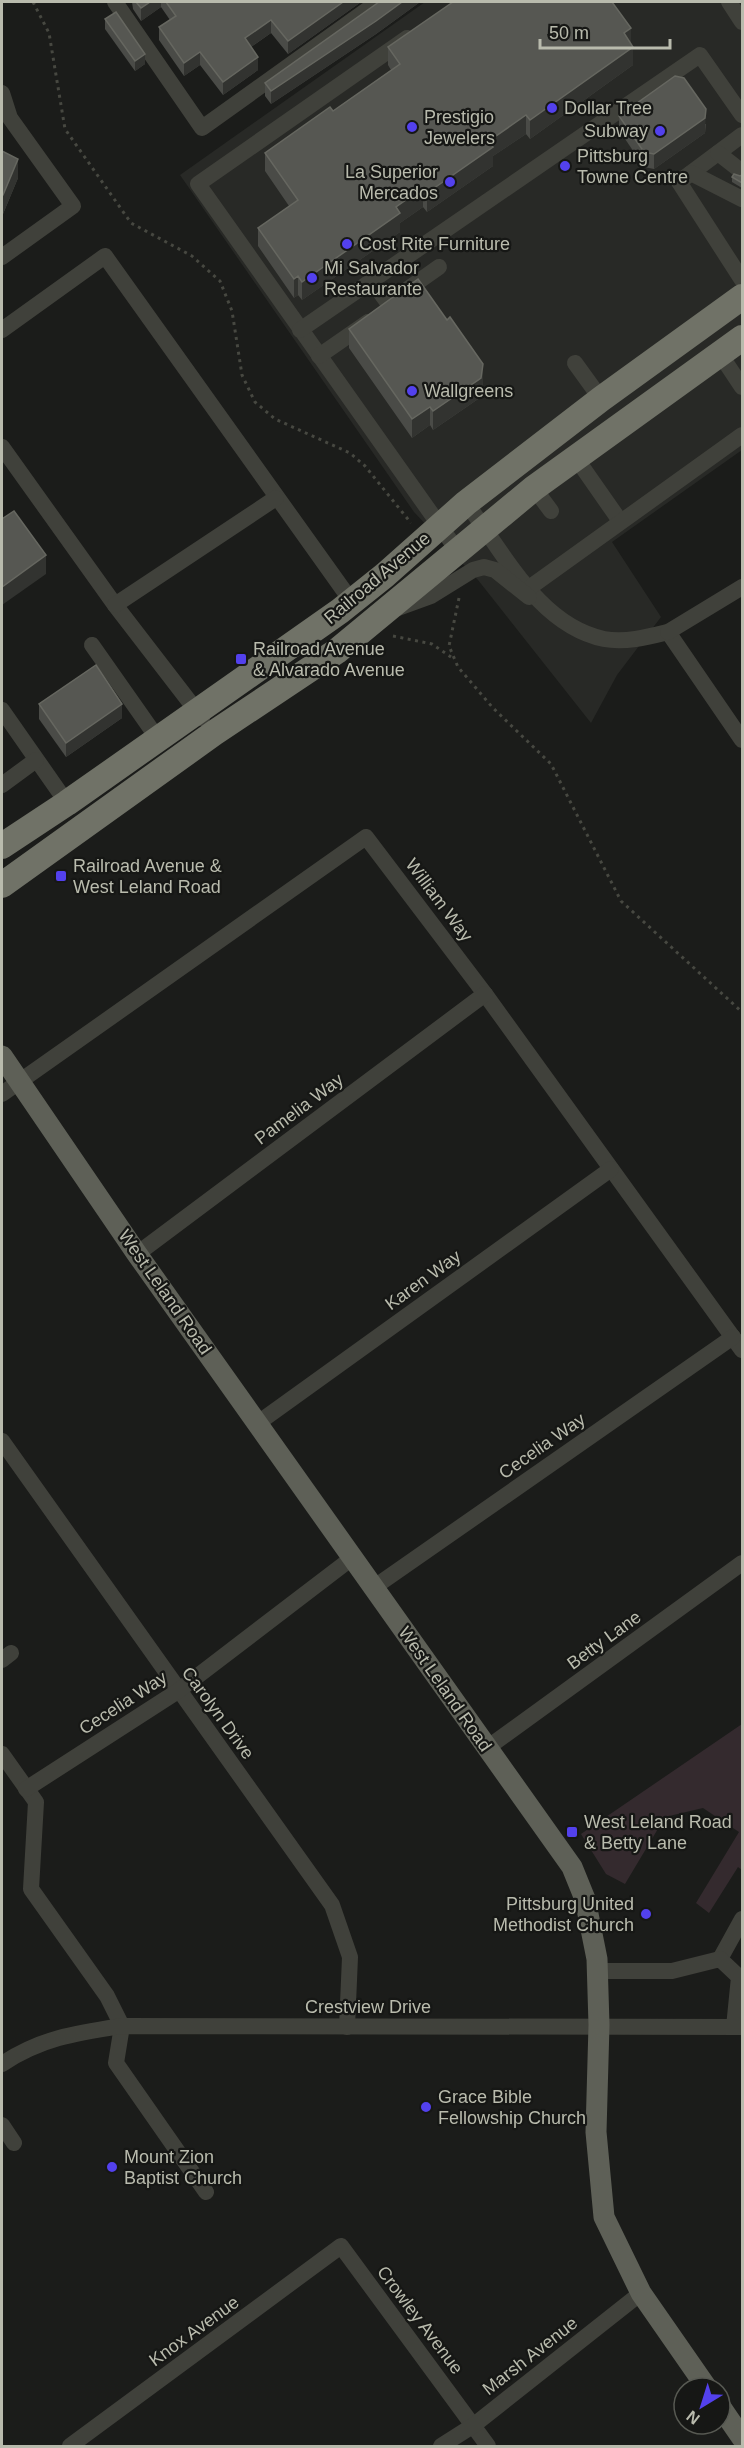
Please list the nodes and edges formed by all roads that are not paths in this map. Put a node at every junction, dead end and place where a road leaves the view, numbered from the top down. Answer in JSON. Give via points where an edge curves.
{"nodes":[{"id":1,"x":115,"y":2,"type":"edge"},
{"id":2,"x":378,"y":2,"type":"edge"},
{"id":3,"x":729,"y":2,"type":"edge"},
{"id":4,"x":742,"y":22,"type":"edge"},
{"id":5,"x":420,"y":28,"type":"edge"},
{"id":6,"x":2,"y":93,"type":"edge"},
{"id":7,"x":742,"y":115,"type":"edge"},
{"id":8,"x":742,"y":135,"type":"edge"},
{"id":9,"x":718,"y":153,"type":"junction"},
{"id":10,"x":741,"y":171,"type":"edge"},
{"id":11,"x":692,"y":173,"type":"junction"},
{"id":12,"x":742,"y":199,"type":"edge"},
{"id":13,"x":2,"y":256,"type":"edge"},
{"id":14,"x":439,"y":267,"type":"dead end"},
{"id":15,"x":740,"y":271,"type":"edge"},
{"id":16,"x":372,"y":281,"type":"junction"},
{"id":17,"x":742,"y":297,"type":"edge"},
{"id":18,"x":388,"y":303,"type":"junction"},
{"id":19,"x":2,"y":330,"type":"edge"},
{"id":20,"x":300,"y":330,"type":"junction"},
{"id":21,"x":736,"y":346,"type":"edge"},
{"id":22,"x":319,"y":356,"type":"junction"},
{"id":23,"x":575,"y":363,"type":"dead end"},
{"id":24,"x":742,"y":387,"type":"edge"},
{"id":25,"x":601,"y":399,"type":"junction"},
{"id":26,"x":742,"y":435,"type":"edge"},
{"id":27,"x":2,"y":447,"type":"edge"},
{"id":28,"x":576,"y":458,"type":"junction"},
{"id":29,"x":534,"y":488,"type":"junction"},
{"id":30,"x":276,"y":498,"type":"junction"},
{"id":31,"x":466,"y":503,"type":"junction"},
{"id":32,"x":551,"y":511,"type":"dead end"},
{"id":33,"x":620,"y":521,"type":"junction"},
{"id":34,"x":485,"y":528,"type":"junction"},
{"id":35,"x":434,"y":531,"type":"junction"},
{"id":36,"x":457,"y":550,"type":"junction"},
{"id":37,"x":742,"y":587,"type":"edge"},
{"id":38,"x":529,"y":588,"type":"junction"},
{"id":39,"x":352,"y":602,"type":"junction"},
{"id":40,"x":115,"y":605,"type":"junction"},
{"id":41,"x":547,"y":610,"type":"junction"},
{"id":42,"x":386,"y":612,"type":"junction"},
{"id":43,"x":668,"y":632,"type":"junction"},
{"id":44,"x":92,"y":645,"type":"dead end"},
{"id":45,"x":6,"y":706,"type":"edge"},
{"id":46,"x":197,"y":713,"type":"junction"},
{"id":47,"x":214,"y":733,"type":"junction"},
{"id":48,"x":158,"y":739,"type":"junction"},
{"id":49,"x":742,"y":740,"type":"edge"},
{"id":50,"x":36,"y":760,"type":"junction"},
{"id":51,"x":2,"y":785,"type":"edge"},
{"id":52,"x":67,"y":803,"type":"junction"},
{"id":53,"x":2,"y":846,"type":"edge"},
{"id":54,"x":2,"y":885,"type":"edge"},
{"id":55,"x":485,"y":994,"type":"junction"},
{"id":56,"x":2,"y":1056,"type":"edge"},
{"id":57,"x":20,"y":1081,"type":"junction"},
{"id":58,"x":2,"y":1094,"type":"edge"},
{"id":59,"x":610,"y":1169,"type":"junction"},
{"id":60,"x":137,"y":1254,"type":"junction"},
{"id":61,"x":738,"y":1344,"type":"edge"},
{"id":62,"x":258,"y":1423,"type":"junction"},
{"id":63,"x":2,"y":1441,"type":"edge"},
{"id":64,"x":352,"y":1558,"type":"junction"},
{"id":65,"x":742,"y":1563,"type":"edge"},
{"id":66,"x":373,"y":1587,"type":"junction"},
{"id":67,"x":178,"y":1692,"type":"junction"},
{"id":68,"x":488,"y":1748,"type":"junction"},
{"id":69,"x":2,"y":1754,"type":"edge"},
{"id":70,"x":26,"y":1789,"type":"junction"},
{"id":71,"x":742,"y":1919,"type":"edge"},
{"id":72,"x":720,"y":1959,"type":"junction"},
{"id":73,"x":597,"y":1971,"type":"junction"},
{"id":74,"x":599,"y":2025,"type":"junction"},
{"id":75,"x":122,"y":2026,"type":"junction"},
{"id":76,"x":347,"y":2027,"type":"junction"},
{"id":77,"x":738,"y":2027,"type":"edge"},
{"id":78,"x":2,"y":2064,"type":"edge"},
{"id":79,"x":2,"y":2125,"type":"edge"},
{"id":80,"x":14,"y":2143,"type":"dead end"},
{"id":81,"x":206,"y":2192,"type":"dead end"},
{"id":82,"x":341,"y":2246,"type":"joint"},
{"id":83,"x":641,"y":2293,"type":"junction"},
{"id":84,"x":699,"y":2376,"type":"edge"},
{"id":85,"x":732,"y":2423,"type":"edge"},
{"id":86,"x":474,"y":2425,"type":"junction"},
{"id":87,"x":742,"y":2438,"type":"edge"},
{"id":88,"x":70,"y":2446,"type":"edge"},
{"id":89,"x":441,"y":2446,"type":"edge"},
{"id":90,"x":488,"y":2446,"type":"edge"}],
"edges":[{"from":1,"to":2,"type":"street","via":[[202,128]]},
{"from":3,"to":4,"type":"street"},
{"from":5,"to":20,"type":"street","via":[[198,184]]},
{"from":6,"to":13,"type":"street","via":[[10,118],[73,206]]},
{"from":7,"to":16,"type":"street","via":[[700,55]]},
{"from":8,"to":9,"type":"street"},
{"from":9,"to":10,"type":"street"},
{"from":9,"to":11,"type":"street"},
{"from":11,"to":12,"type":"street"},
{"from":11,"to":15,"type":"street","via":[[679,182]]},
{"from":14,"to":18,"type":"street"},
{"from":16,"to":18,"type":"street"},
{"from":16,"to":20,"type":"street"},
{"from":17,"to":25,"type":"highway","name":"Railroad Avenue"},
{"from":18,"to":22,"type":"street","via":[[381,313]]},
{"from":19,"to":30,"type":"street","via":[[105,256]]},
{"from":20,"to":22,"type":"street"},
{"from":21,"to":24,"type":"street"},
{"from":21,"to":28,"type":"highway","name":"Railroad Avenue"},
{"from":22,"to":35,"type":"street"},
{"from":23,"to":25,"type":"street"},
{"from":25,"to":31,"type":"highway","name":"Railroad Avenue"},
{"from":26,"to":33,"type":"street"},
{"from":27,"to":40,"type":"street"},
{"from":28,"to":29,"type":"highway","name":"Railroad Avenue"},
{"from":28,"to":33,"type":"street"},
{"from":29,"to":32,"type":"street"},
{"from":29,"to":34,"type":"highway","name":"Railroad Avenue"},
{"from":30,"to":39,"type":"street"},
{"from":30,"to":40,"type":"street"},
{"from":31,"to":34,"type":"street"},
{"from":31,"to":35,"type":"highway","name":"Railroad Avenue"},
{"from":33,"to":38,"type":"street"},
{"from":34,"to":36,"type":"highway","name":"Railroad Avenue"},
{"from":34,"to":38,"type":"street"},
{"from":35,"to":36,"type":"street"},
{"from":35,"to":39,"type":"highway","name":"Railroad Avenue"},
{"from":36,"to":42,"type":"highway","name":"Railroad Avenue"},
{"from":37,"to":43,"type":"street"},
{"from":38,"to":41,"type":"street"},
{"from":39,"to":46,"type":"highway","name":"Railroad Avenue"},
{"from":40,"to":46,"type":"street"},
{"from":41,"to":42,"type":"street","via":[[495,570],[484,567],[431,597]]},
{"from":41,"to":43,"type":"street","via":[[579,631],[606,639],[634,640]]},
{"from":42,"to":47,"type":"highway","name":"Railroad Avenue","via":[[337,651]]},
{"from":43,"to":49,"type":"street"},
{"from":44,"to":48,"type":"street"},
{"from":45,"to":50,"type":"street"},
{"from":46,"to":47,"type":"street"},
{"from":46,"to":48,"type":"highway","name":"Railroad Avenue"},
{"from":47,"to":54,"type":"highway","name":"Railroad Avenue"},
{"from":48,"to":52,"type":"highway","name":"Railroad Avenue"},
{"from":50,"to":51,"type":"street"},
{"from":50,"to":52,"type":"street"},
{"from":52,"to":53,"type":"highway","name":"Railroad Avenue"},
{"from":55,"to":57,"type":"street","name":"William Way","via":[[366,837]]},
{"from":55,"to":59,"type":"street","name":"William Way"},
{"from":55,"to":60,"type":"street","name":"Pamelia Way"},
{"from":56,"to":57,"type":"main road","name":"West Leland Road"},
{"from":57,"to":58,"type":"street","name":"William Way"},
{"from":57,"to":60,"type":"main road","name":"West Leland Road"},
{"from":59,"to":61,"type":"street","name":"William Way"},
{"from":59,"to":62,"type":"street","name":"Karen Way"},
{"from":60,"to":62,"type":"main road","name":"West Leland Road"},
{"from":61,"to":66,"type":"street","name":"Cecelia Way"},
{"from":62,"to":64,"type":"main road","name":"West Leland Road"},
{"from":63,"to":67,"type":"street","name":"Carolyn Drive"},
{"from":64,"to":66,"type":"main road","name":"West Leland Road"},
{"from":64,"to":67,"type":"street","name":"Cecelia Way"},
{"from":65,"to":68,"type":"street","name":"Betty Lane"},
{"from":66,"to":68,"type":"main road","name":"West Leland Road"},
{"from":67,"to":70,"type":"street","name":"Cecelia Way"},
{"from":67,"to":76,"type":"street","name":"Carolyn Drive","via":[[332,1905],[350,1957]]},
{"from":68,"to":73,"type":"main road","name":"West Leland Road","via":[[572,1866],[585,1899]]},
{"from":69,"to":70,"type":"street"},
{"from":70,"to":75,"type":"street","via":[[36,1802],[31,1889],[107,1996]]},
{"from":71,"to":72,"type":"street"},
{"from":72,"to":73,"type":"street","via":[[672,1971]]},
{"from":72,"to":77,"type":"street","via":[[739,1977]]},
{"from":73,"to":74,"type":"main road","name":"West Leland Road"},
{"from":74,"to":76,"type":"street","name":"Crestview Drive"},
{"from":74,"to":77,"type":"street","name":"Crestview Drive"},
{"from":74,"to":83,"type":"main road","name":"West Leland Road","via":[[596,2132],[604,2217]]},
{"from":75,"to":76,"type":"street","name":"Crestview Drive"},
{"from":75,"to":78,"type":"street","name":"Crestview Drive","via":[[67,2034],[26,2049]]},
{"from":75,"to":81,"type":"street","via":[[116,2063]]},
{"from":79,"to":80,"type":"street"},
{"from":82,"to":86,"type":"street","name":"Crowley Avenue"},
{"from":82,"to":88,"type":"street","name":"Knox Avenue"},
{"from":83,"to":84,"type":"main road","name":"West Leland Road"},
{"from":83,"to":86,"type":"street","name":"Marsh Avenue"},
{"from":85,"to":87,"type":"main road"},
{"from":86,"to":89,"type":"street","name":"Marsh Avenue"},
{"from":86,"to":90,"type":"street","name":"Crowley Avenue"}]}
